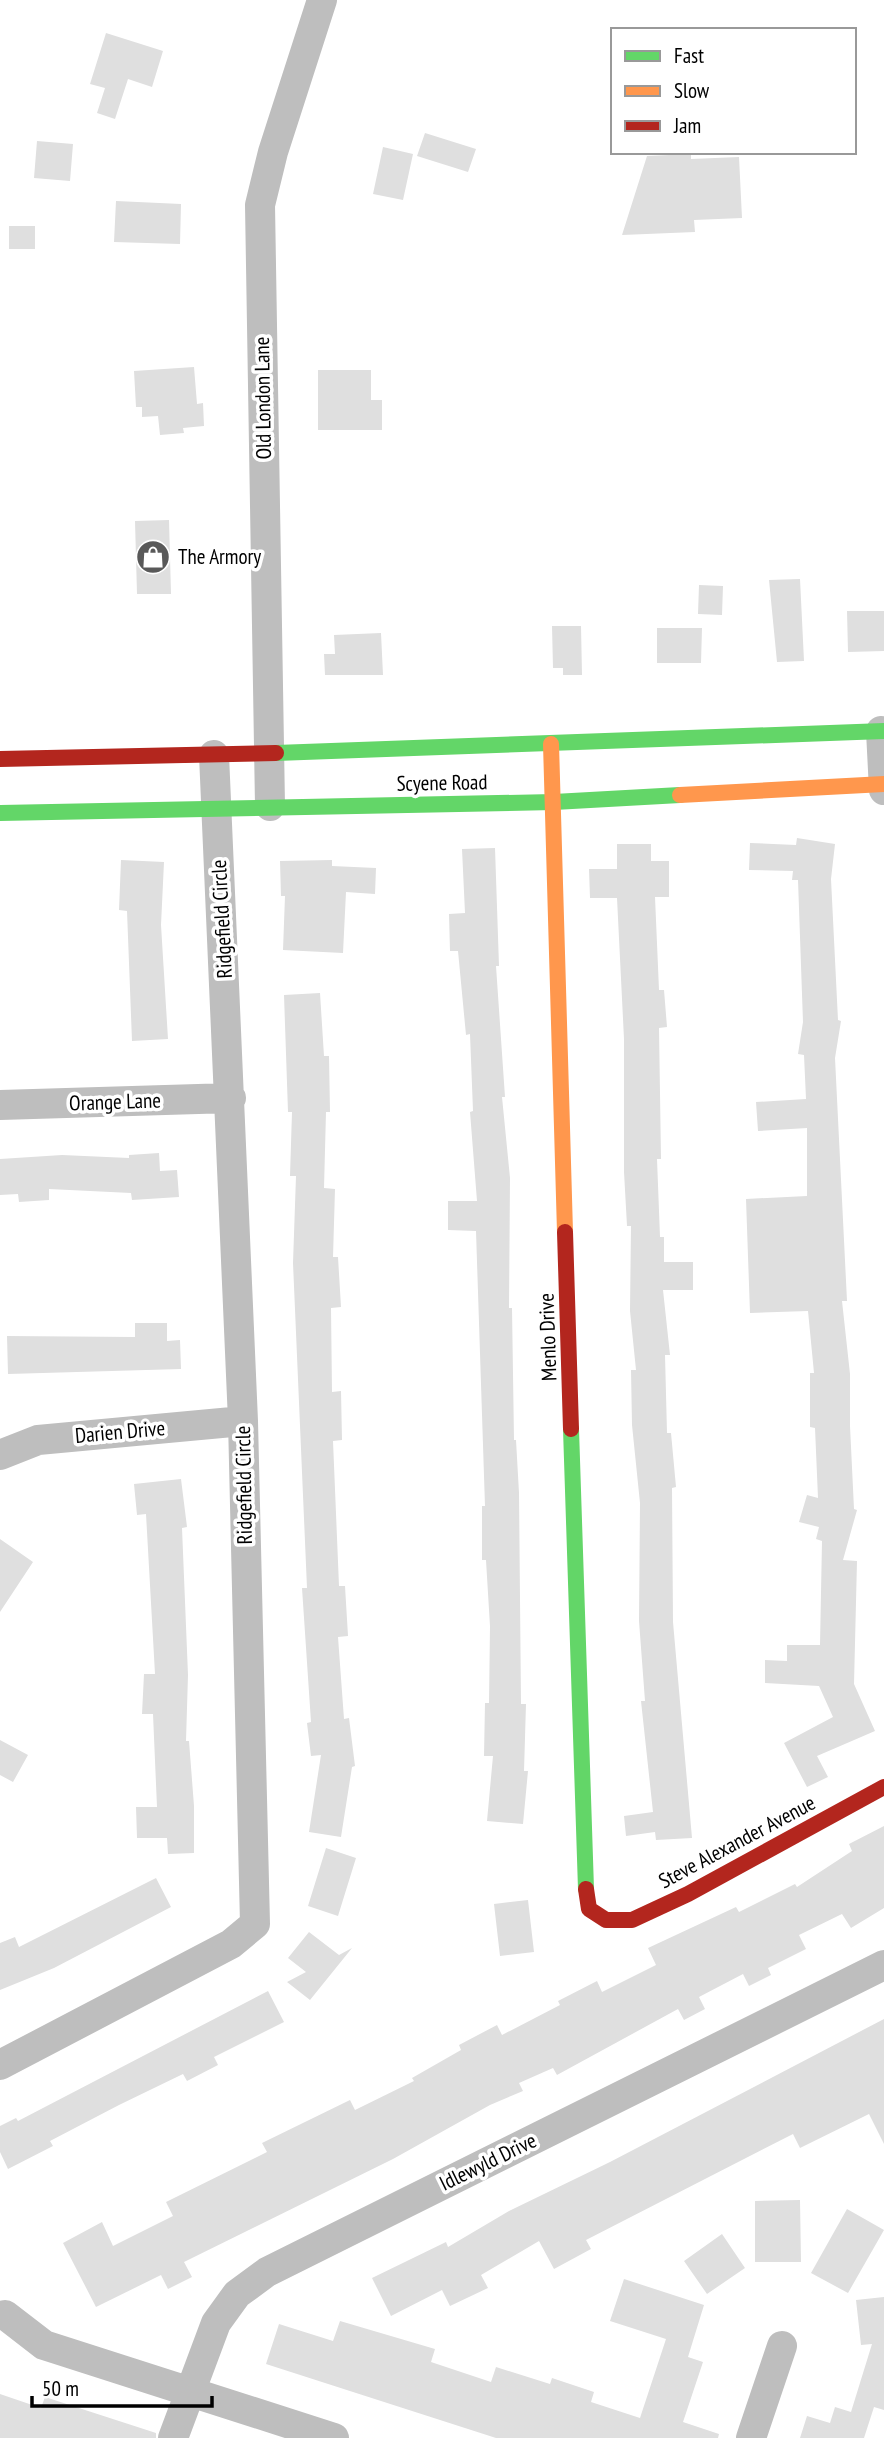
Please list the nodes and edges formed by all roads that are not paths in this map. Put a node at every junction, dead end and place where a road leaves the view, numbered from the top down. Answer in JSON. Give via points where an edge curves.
{"nodes":[{"id":1,"x":322,"y":0,"type":"edge"},
{"id":2,"x":883,"y":731,"type":"edge"},
{"id":3,"x":551,"y":744,"type":"junction"},
{"id":4,"x":267,"y":753,"type":"junction"},
{"id":5,"x":214,"y":755,"type":"junction"},
{"id":6,"x":0,"y":759,"type":"edge"},
{"id":7,"x":884,"y":784,"type":"edge"},
{"id":8,"x":884,"y":790,"type":"edge"},
{"id":9,"x":554,"y":803,"type":"junction"},
{"id":10,"x":270,"y":806,"type":"junction"},
{"id":11,"x":216,"y":807,"type":"junction"},
{"id":12,"x":0,"y":813,"type":"edge"},
{"id":13,"x":231,"y":1098,"type":"junction"},
{"id":14,"x":0,"y":1105,"type":"edge"},
{"id":15,"x":243,"y":1421,"type":"junction"},
{"id":16,"x":0,"y":1455,"type":"edge"},
{"id":17,"x":884,"y":1787,"type":"edge"},
{"id":18,"x":606,"y":1920,"type":"joint"},
{"id":19,"x":884,"y":1965,"type":"edge"},
{"id":20,"x":0,"y":2065,"type":"edge"},
{"id":21,"x":5,"y":2315,"type":"dead end"},
{"id":22,"x":782,"y":2346,"type":"dead end"},
{"id":23,"x":188,"y":2391,"type":"junction"},
{"id":24,"x":173,"y":2438,"type":"edge"},
{"id":25,"x":334,"y":2438,"type":"edge"},
{"id":26,"x":751,"y":2438,"type":"edge"}],
"edges":[{"from":1,"to":4,"type":"street","name":"Old London Lane","via":[[272,152],[260,205]]},
{"from":2,"to":3,"type":"main road","name":"Scyene Road"},
{"from":2,"to":7,"type":"street"},
{"from":3,"to":4,"type":"main road","name":"Scyene Road"},
{"from":3,"to":9,"type":"main road","name":"Menlo Drive"},
{"from":4,"to":5,"type":"main road","name":"Scyene Road"},
{"from":4,"to":10,"type":"street","name":"Old London Lane"},
{"from":5,"to":6,"type":"main road","name":"Scyene Road"},
{"from":5,"to":11,"type":"street","name":"Ridgefield Circle"},
{"from":7,"to":8,"type":"street"},
{"from":7,"to":9,"type":"main road","name":"Scyene Road"},
{"from":9,"to":10,"type":"main road","name":"Scyene Road"},
{"from":9,"to":18,"type":"main road","name":"Menlo Drive","via":[[584,1880],[589,1909]]},
{"from":10,"to":11,"type":"main road","name":"Scyene Road"},
{"from":11,"to":12,"type":"main road","name":"Scyene Road"},
{"from":11,"to":13,"type":"street","name":"Ridgefield Circle"},
{"from":13,"to":14,"type":"street","name":"Orange Lane"},
{"from":13,"to":15,"type":"street","name":"Ridgefield Circle"},
{"from":15,"to":16,"type":"street","name":"Darien Drive","via":[[38,1440]]},
{"from":15,"to":20,"type":"street","name":"Ridgefield Circle","via":[[255,1924],[231,1944]]},
{"from":17,"to":18,"type":"main road","name":"Steve Alexander Avenue","via":[[688,1894],[632,1920]]},
{"from":19,"to":23,"type":"street","name":"Idlewyld Drive","via":[[267,2272],[237,2294],[216,2323]]},
{"from":21,"to":23,"type":"street","via":[[44,2345]]},
{"from":22,"to":26,"type":"street"},
{"from":23,"to":24,"type":"street","name":"Idlewyld Drive"},
{"from":23,"to":25,"type":"street"}]}
